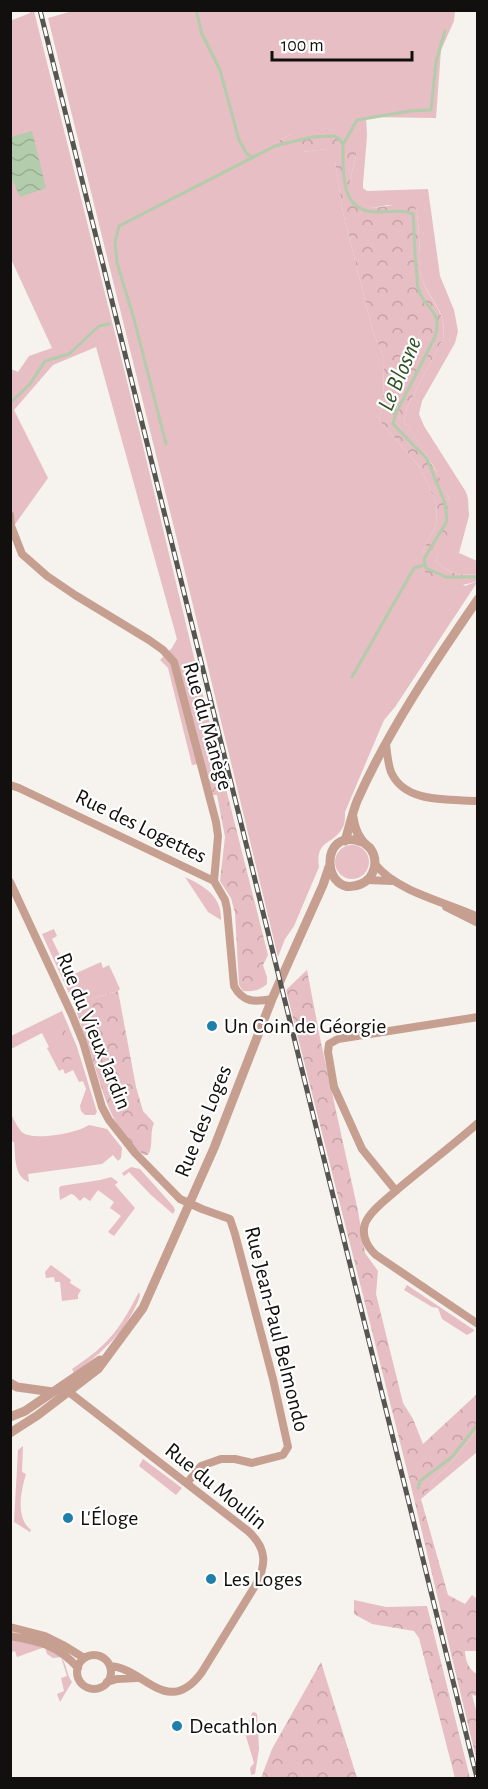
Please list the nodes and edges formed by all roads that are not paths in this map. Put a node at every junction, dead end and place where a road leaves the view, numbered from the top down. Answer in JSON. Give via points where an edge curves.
{"nodes":[{"id":1,"x":10,"y":515,"type":"edge"},
{"id":2,"x":477,"y":599,"type":"edge"},
{"id":3,"x":386,"y":744,"type":"junction"},
{"id":4,"x":10,"y":785,"type":"edge"},
{"id":5,"x":477,"y":801,"type":"edge"},
{"id":6,"x":352,"y":816,"type":"junction"},
{"id":7,"x":345,"y":841,"type":"junction"},
{"id":8,"x":362,"y":842,"type":"junction"},
{"id":9,"x":375,"y":864,"type":"junction"},
{"id":10,"x":329,"y":867,"type":"junction"},
{"id":11,"x":367,"y":880,"type":"junction"},
{"id":12,"x":214,"y":881,"type":"junction"},
{"id":13,"x":10,"y":882,"type":"edge"},
{"id":14,"x":393,"y":882,"type":"junction"},
{"id":15,"x":341,"y":883,"type":"junction"},
{"id":16,"x":320,"y":892,"type":"junction"},
{"id":17,"x":443,"y":904,"type":"junction"},
{"id":18,"x":477,"y":917,"type":"edge"},
{"id":19,"x":477,"y":923,"type":"edge"},
{"id":20,"x":272,"y":999,"type":"junction"},
{"id":21,"x":477,"y":1017,"type":"edge"},
{"id":22,"x":477,"y":1123,"type":"edge"},
{"id":23,"x":396,"y":1191,"type":"junction"},
{"id":24,"x":189,"y":1204,"type":"junction"},
{"id":25,"x":477,"y":1324,"type":"edge"},
{"id":26,"x":10,"y":1383,"type":"edge"},
{"id":27,"x":61,"y":1390,"type":"junction"},
{"id":28,"x":10,"y":1417,"type":"edge"},
{"id":29,"x":10,"y":1433,"type":"edge"},
{"id":30,"x":187,"y":1483,"type":"junction"},
{"id":31,"x":10,"y":1627,"type":"edge"},
{"id":32,"x":10,"y":1636,"type":"edge"},
{"id":33,"x":84,"y":1658,"type":"junction"},
{"id":34,"x":110,"y":1666,"type":"junction"},
{"id":35,"x":78,"y":1668,"type":"junction"},
{"id":36,"x":138,"y":1678,"type":"junction"},
{"id":37,"x":107,"y":1682,"type":"junction"}],
"edges":[{"from":1,"to":12,"type":"street","name":"Rue du Manège","via":[[22,555],[75,595],[149,640],[174,662],[217,829]]},
{"from":2,"to":3,"type":"street","via":[[432,665]]},
{"from":3,"to":5,"type":"street","via":[[391,772],[411,793],[427,798]]},
{"from":3,"to":6,"type":"street"},
{"from":4,"to":12,"type":"street","name":"Rue des Logettes"},
{"from":6,"to":7,"type":"street"},
{"from":6,"to":8,"type":"street"},
{"from":7,"to":8,"type":"street"},
{"from":7,"to":10,"type":"street","via":[[334,849]]},
{"from":8,"to":9,"type":"street","via":[[373,854]]},
{"from":9,"to":11,"type":"street"},
{"from":9,"to":14,"type":"street"},
{"from":10,"to":15,"type":"street"},
{"from":10,"to":16,"type":"street","name":"Rue des Loges"},
{"from":11,"to":14,"type":"street"},
{"from":11,"to":15,"type":"street","via":[[354,885]]},
{"from":12,"to":20,"type":"street","name":"Rue des Logettes","via":[[227,909],[233,980],[238,994],[255,1002]]},
{"from":13,"to":24,"type":"street","name":"Rue du Vieux Jardin","via":[[72,1015],[109,1120],[135,1153]]},
{"from":14,"to":17,"type":"street"},
{"from":15,"to":16,"type":"street"},
{"from":16,"to":20,"type":"street","name":"Rue des Loges"},
{"from":17,"to":18,"type":"street"},
{"from":17,"to":19,"type":"street"},
{"from":20,"to":24,"type":"street","name":"Rue des Loges"},
{"from":21,"to":23,"type":"street","via":[[338,1039],[329,1044],[334,1087],[362,1149]]},
{"from":22,"to":23,"type":"street"},
{"from":23,"to":25,"type":"street","via":[[367,1219],[364,1230],[368,1248]]},
{"from":24,"to":27,"type":"street","name":"Rue des Loges","via":[[143,1308],[107,1356]]},
{"from":24,"to":30,"type":"street","name":"Rue Jean-Paul Belmondo","via":[[230,1219],[288,1447],[283,1455],[252,1463],[221,1459],[201,1466]]},
{"from":26,"to":27,"type":"street","via":[[17,1387]]},
{"from":27,"to":28,"type":"street","name":"Rue des Loges"},
{"from":27,"to":29,"type":"street","name":"Rue des Loges"},
{"from":27,"to":30,"type":"street","name":"Rue du Moulin"},
{"from":30,"to":36,"type":"street","name":"Rue du Moulin","via":[[257,1539],[263,1555],[262,1570],[195,1682],[172,1691]]},
{"from":31,"to":33,"type":"street","via":[[45,1636]]},
{"from":32,"to":35,"type":"street","via":[[47,1644]]},
{"from":33,"to":34,"type":"street","via":[[97,1655]]},
{"from":33,"to":35,"type":"street"},
{"from":34,"to":36,"type":"street","name":"Rue du Moulin","via":[[118,1666]]},
{"from":34,"to":37,"type":"street"},
{"from":35,"to":37,"type":"street","via":[[79,1679],[88,1687],[99,1688]]},
{"from":36,"to":37,"type":"street"}]}
